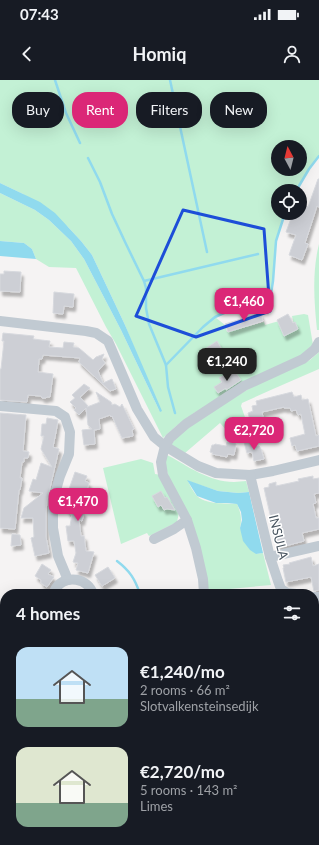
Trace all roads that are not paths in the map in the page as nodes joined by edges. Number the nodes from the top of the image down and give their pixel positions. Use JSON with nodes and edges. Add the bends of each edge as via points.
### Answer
{"nodes":[{"id":1,"x":0,"y":321,"type":"edge"},
{"id":2,"x":319,"y":342,"type":"edge"},
{"id":3,"x":0,"y":406,"type":"edge"},
{"id":4,"x":166,"y":446,"type":"junction"},
{"id":5,"x":319,"y":460,"type":"edge"},
{"id":6,"x":250,"y":475,"type":"junction"},
{"id":7,"x":187,"y":520,"type":"junction"},
{"id":8,"x":154,"y":539,"type":"dead end"},
{"id":9,"x":319,"y":546,"type":"edge"},
{"id":10,"x":270,"y":557,"type":"junction"},
{"id":11,"x":68,"y":580,"type":"junction"},
{"id":12,"x":56,"y":589,"type":"edge"},
{"id":13,"x":90,"y":589,"type":"edge"},
{"id":14,"x":204,"y":589,"type":"edge"},
{"id":15,"x":281,"y":589,"type":"edge"}],
"edges":[{"from":1,"to":4,"type":"street","via":[[86,331],[96,333],[108,342],[137,409],[154,437]]},
{"from":2,"to":4,"type":"street","via":[[303,359],[244,386],[186,424],[170,438]]},
{"from":3,"to":11,"type":"street","via":[[56,411],[65,417],[70,432],[68,454],[53,501],[53,528],[58,556]]},
{"from":4,"to":6,"type":"street","via":[[198,466],[216,473]]},
{"from":4,"to":7,"type":"street","via":[[161,462],[163,475]]},
{"from":5,"to":6,"type":"street"},
{"from":6,"to":10,"type":"street","name":"INSULA"},
{"from":7,"to":8,"type":"street"},
{"from":7,"to":14,"type":"street","via":[[196,548]]},
{"from":9,"to":10,"type":"street"},
{"from":10,"to":15,"type":"street","name":"INSULA"},
{"from":11,"to":12,"type":"street"},
{"from":11,"to":13,"type":"street","via":[[77,579]]}]}
